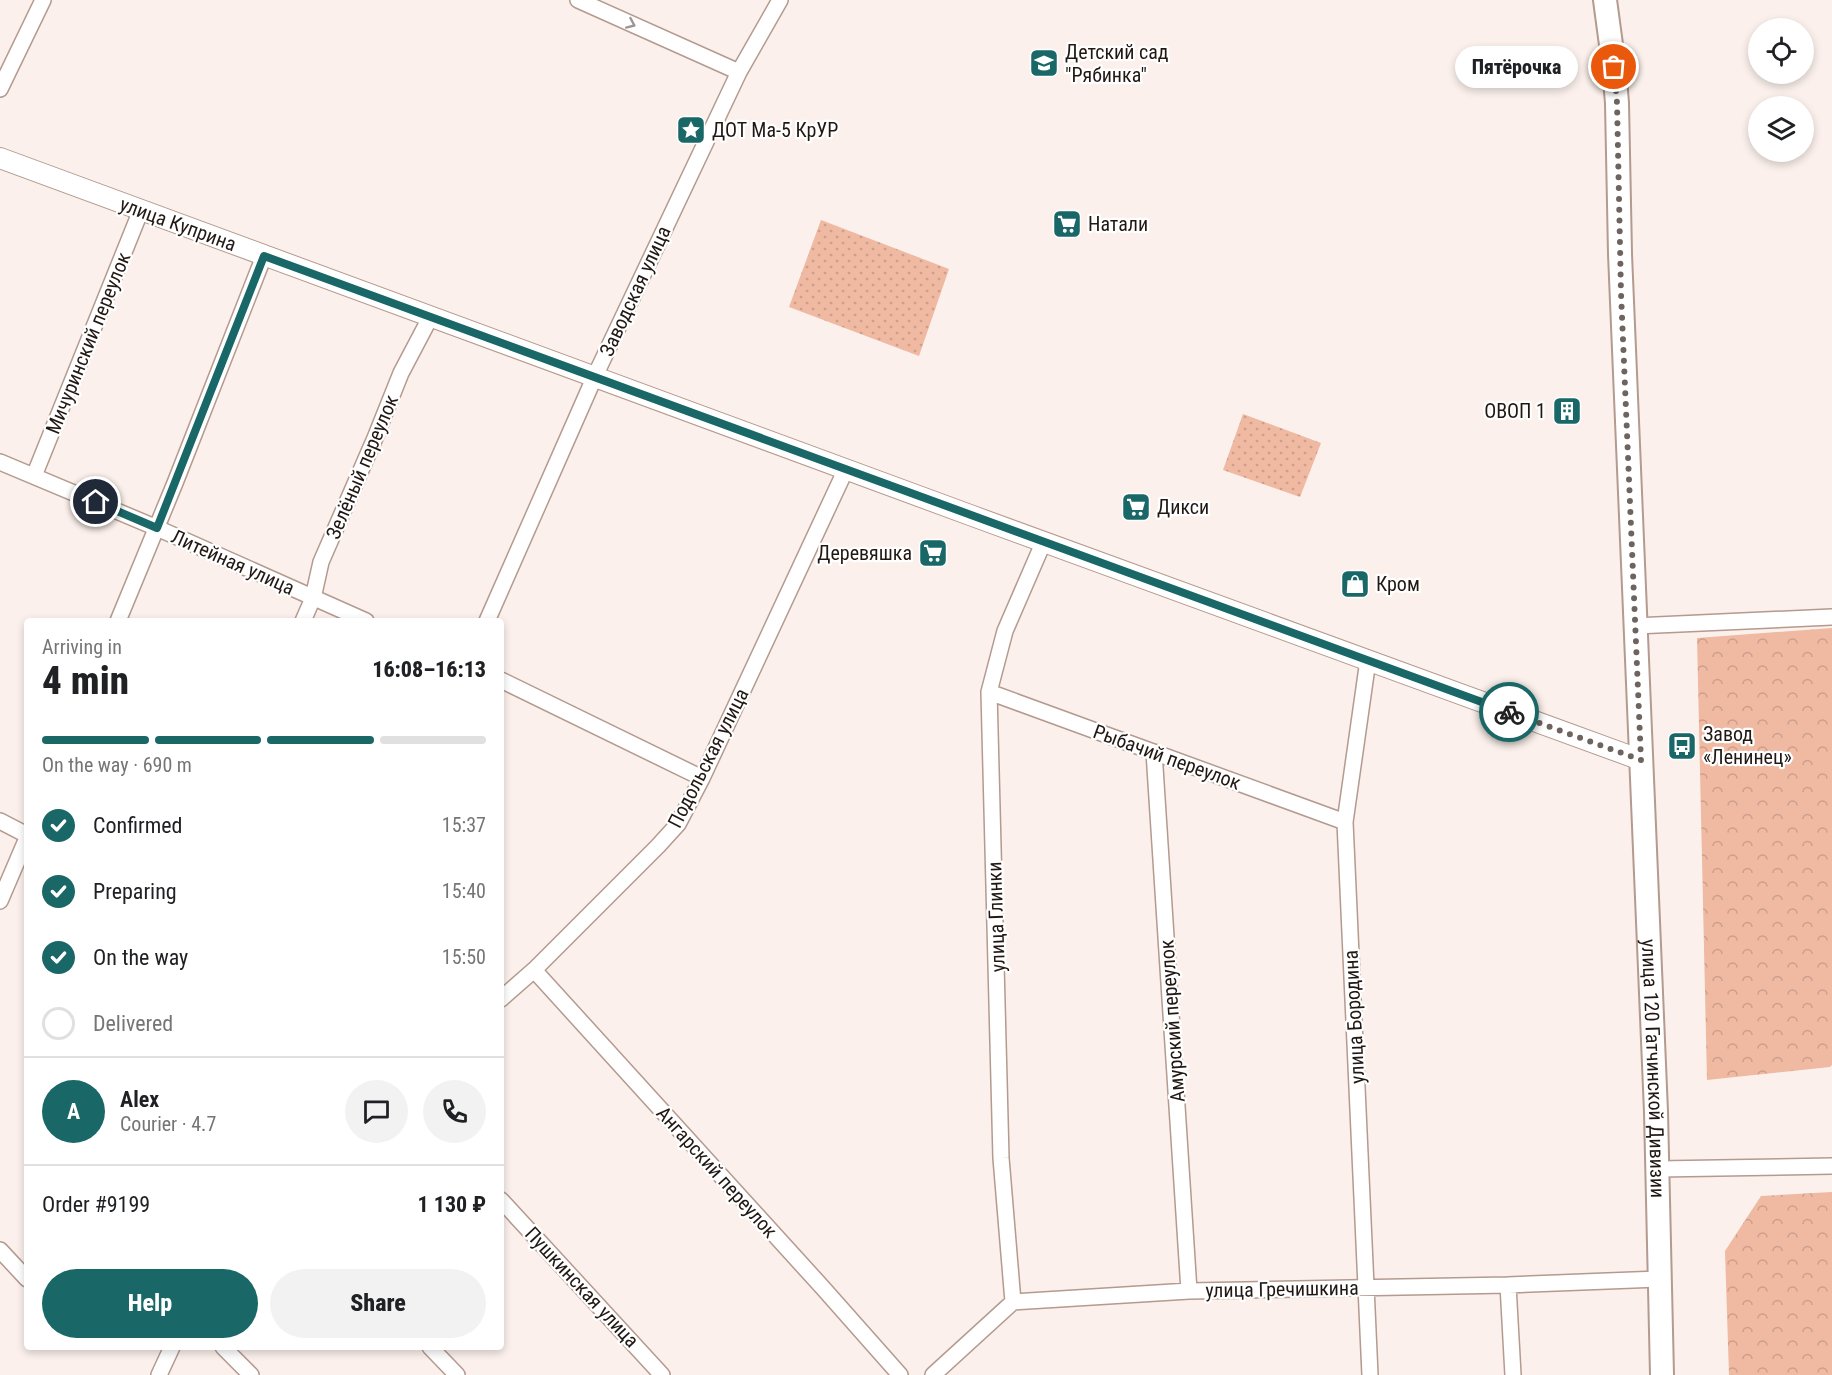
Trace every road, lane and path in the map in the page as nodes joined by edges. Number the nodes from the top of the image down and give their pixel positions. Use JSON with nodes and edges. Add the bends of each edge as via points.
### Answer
{"nodes":[{"id":1,"x":43,"y":0,"type":"edge"},
{"id":2,"x":578,"y":0,"type":"edge"},
{"id":3,"x":780,"y":0,"type":"edge"},
{"id":4,"x":1605,"y":0,"type":"edge"},
{"id":5,"x":739,"y":72,"type":"junction"},
{"id":6,"x":0,"y":89,"type":"edge"},
{"id":7,"x":0,"y":158,"type":"edge"},
{"id":8,"x":141,"y":210,"type":"junction"},
{"id":9,"x":264,"y":256,"type":"junction"},
{"id":10,"x":431,"y":316,"type":"junction"},
{"id":11,"x":595,"y":376,"type":"junction"},
{"id":12,"x":0,"y":462,"type":"edge"},
{"id":13,"x":846,"y":469,"type":"junction"},
{"id":14,"x":34,"y":476,"type":"junction"},
{"id":15,"x":157,"y":528,"type":"junction"},
{"id":16,"x":1044,"y":542,"type":"junction"},
{"id":17,"x":313,"y":598,"type":"junction"},
{"id":18,"x":1832,"y":617,"type":"edge"},
{"id":19,"x":119,"y":618,"type":"edge"},
{"id":20,"x":304,"y":618,"type":"edge"},
{"id":21,"x":359,"y":618,"type":"edge"},
{"id":22,"x":488,"y":618,"type":"edge"},
{"id":23,"x":1635,"y":626,"type":"junction"},
{"id":24,"x":1368,"y":660,"type":"junction"},
{"id":25,"x":504,"y":681,"type":"edge"},
{"id":26,"x":988,"y":692,"type":"junction"},
{"id":27,"x":1154,"y":752,"type":"junction"},
{"id":28,"x":1641,"y":760,"type":"junction"},
{"id":29,"x":702,"y":778,"type":"junction"},
{"id":30,"x":0,"y":821,"type":"edge"},
{"id":31,"x":1345,"y":822,"type":"junction"},
{"id":32,"x":24,"y":834,"type":"edge"},
{"id":33,"x":24,"y":843,"type":"edge"},
{"id":34,"x":0,"y":901,"type":"edge"},
{"id":35,"x":534,"y":970,"type":"junction"},
{"id":36,"x":504,"y":996,"type":"edge"},
{"id":37,"x":1832,"y":1166,"type":"edge"},
{"id":38,"x":1658,"y":1168,"type":"junction"},
{"id":39,"x":504,"y":1203,"type":"edge"},
{"id":40,"x":0,"y":1250,"type":"edge"},
{"id":41,"x":24,"y":1276,"type":"edge"},
{"id":42,"x":1659,"y":1279,"type":"junction"},
{"id":43,"x":1508,"y":1285,"type":"junction"},
{"id":44,"x":1367,"y":1288,"type":"junction"},
{"id":45,"x":1189,"y":1291,"type":"junction"},
{"id":46,"x":1013,"y":1302,"type":"junction"},
{"id":47,"x":171,"y":1350,"type":"edge"},
{"id":48,"x":226,"y":1350,"type":"edge"},
{"id":49,"x":433,"y":1350,"type":"edge"},
{"id":50,"x":159,"y":1375,"type":"edge"},
{"id":51,"x":251,"y":1375,"type":"edge"},
{"id":52,"x":457,"y":1375,"type":"edge"},
{"id":53,"x":662,"y":1375,"type":"edge"},
{"id":54,"x":900,"y":1375,"type":"edge"},
{"id":55,"x":933,"y":1375,"type":"edge"},
{"id":56,"x":1370,"y":1375,"type":"edge"},
{"id":57,"x":1513,"y":1375,"type":"edge"},
{"id":58,"x":1662,"y":1375,"type":"edge"}],
"edges":[{"from":1,"to":6,"type":"street"},
{"from":2,"to":5,"type":"street","one_way":true},
{"from":3,"to":5,"type":"street","name":"Заводская улица"},
{"from":4,"to":23,"type":"main road","name":"улица 120 Гатчинской Дивизии","via":[[1617,103]]},
{"from":5,"to":11,"type":"street","name":"Заводская улица"},
{"from":7,"to":8,"type":"street","name":"улица Куприна"},
{"from":8,"to":9,"type":"street","name":"улица Куприна"},
{"from":8,"to":14,"type":"street","name":"Мичуринский переулок"},
{"from":9,"to":10,"type":"street","name":"улица Куприна"},
{"from":9,"to":15,"type":"street"},
{"from":10,"to":11,"type":"street","name":"улица Куприна"},
{"from":10,"to":17,"type":"street","name":"Зелёный переулок","via":[[401,373],[321,562]]},
{"from":11,"to":13,"type":"street","name":"улица Куприна"},
{"from":11,"to":22,"type":"street","name":"Заводская улица"},
{"from":12,"to":14,"type":"street","name":"Литейная улица"},
{"from":13,"to":16,"type":"street","name":"улица Куприна"},
{"from":13,"to":29,"type":"street","name":"Подольская улица"},
{"from":14,"to":15,"type":"street","name":"Литейная улица"},
{"from":15,"to":17,"type":"street","name":"Литейная улица"},
{"from":15,"to":19,"type":"street"},
{"from":16,"to":24,"type":"street","name":"улица Куприна"},
{"from":16,"to":26,"type":"street","name":"улица Глинки","via":[[1005,631]]},
{"from":17,"to":20,"type":"street","name":"Зелёный переулок"},
{"from":17,"to":21,"type":"street","name":"Литейная улица"},
{"from":18,"to":23,"type":"street"},
{"from":23,"to":28,"type":"main road","name":"улица 120 Гатчинской Дивизии"},
{"from":24,"to":28,"type":"street","name":"улица Куприна"},
{"from":24,"to":31,"type":"street","name":"улица Бородина"},
{"from":25,"to":29,"type":"street"},
{"from":26,"to":27,"type":"street","name":"Рыбачий переулок"},
{"from":26,"to":46,"type":"street","name":"улица Глинки","via":[[1001,1158]]},
{"from":27,"to":31,"type":"street","name":"Рыбачий переулок"},
{"from":27,"to":45,"type":"street","name":"Амурский переулок"},
{"from":28,"to":38,"type":"main road","name":"улица 120 Гатчинской Дивизии"},
{"from":29,"to":35,"type":"street","name":"Подольская улица","via":[[678,824]]},
{"from":30,"to":32,"type":"street"},
{"from":31,"to":44,"type":"street","name":"улица Бородина"},
{"from":33,"to":34,"type":"street"},
{"from":35,"to":36,"type":"street","name":"Подольская улица"},
{"from":35,"to":54,"type":"street","name":"Ангарский переулок"},
{"from":37,"to":38,"type":"street"},
{"from":38,"to":42,"type":"main road","name":"улица 120 Гатчинской Дивизии"},
{"from":39,"to":53,"type":"street","name":"Пушкинская улица"},
{"from":40,"to":41,"type":"street"},
{"from":42,"to":43,"type":"street","name":"улица Гречишкина"},
{"from":42,"to":58,"type":"main road","name":"улица 120 Гатчинской Дивизии"},
{"from":43,"to":44,"type":"street","name":"улица Гречишкина"},
{"from":43,"to":57,"type":"street"},
{"from":44,"to":45,"type":"street","name":"улица Гречишкина"},
{"from":44,"to":56,"type":"street","name":"улица Бородина"},
{"from":45,"to":46,"type":"street","name":"улица Гречишкина"},
{"from":46,"to":55,"type":"street"},
{"from":47,"to":50,"type":"street"},
{"from":48,"to":51,"type":"street"},
{"from":49,"to":52,"type":"street"}]}
